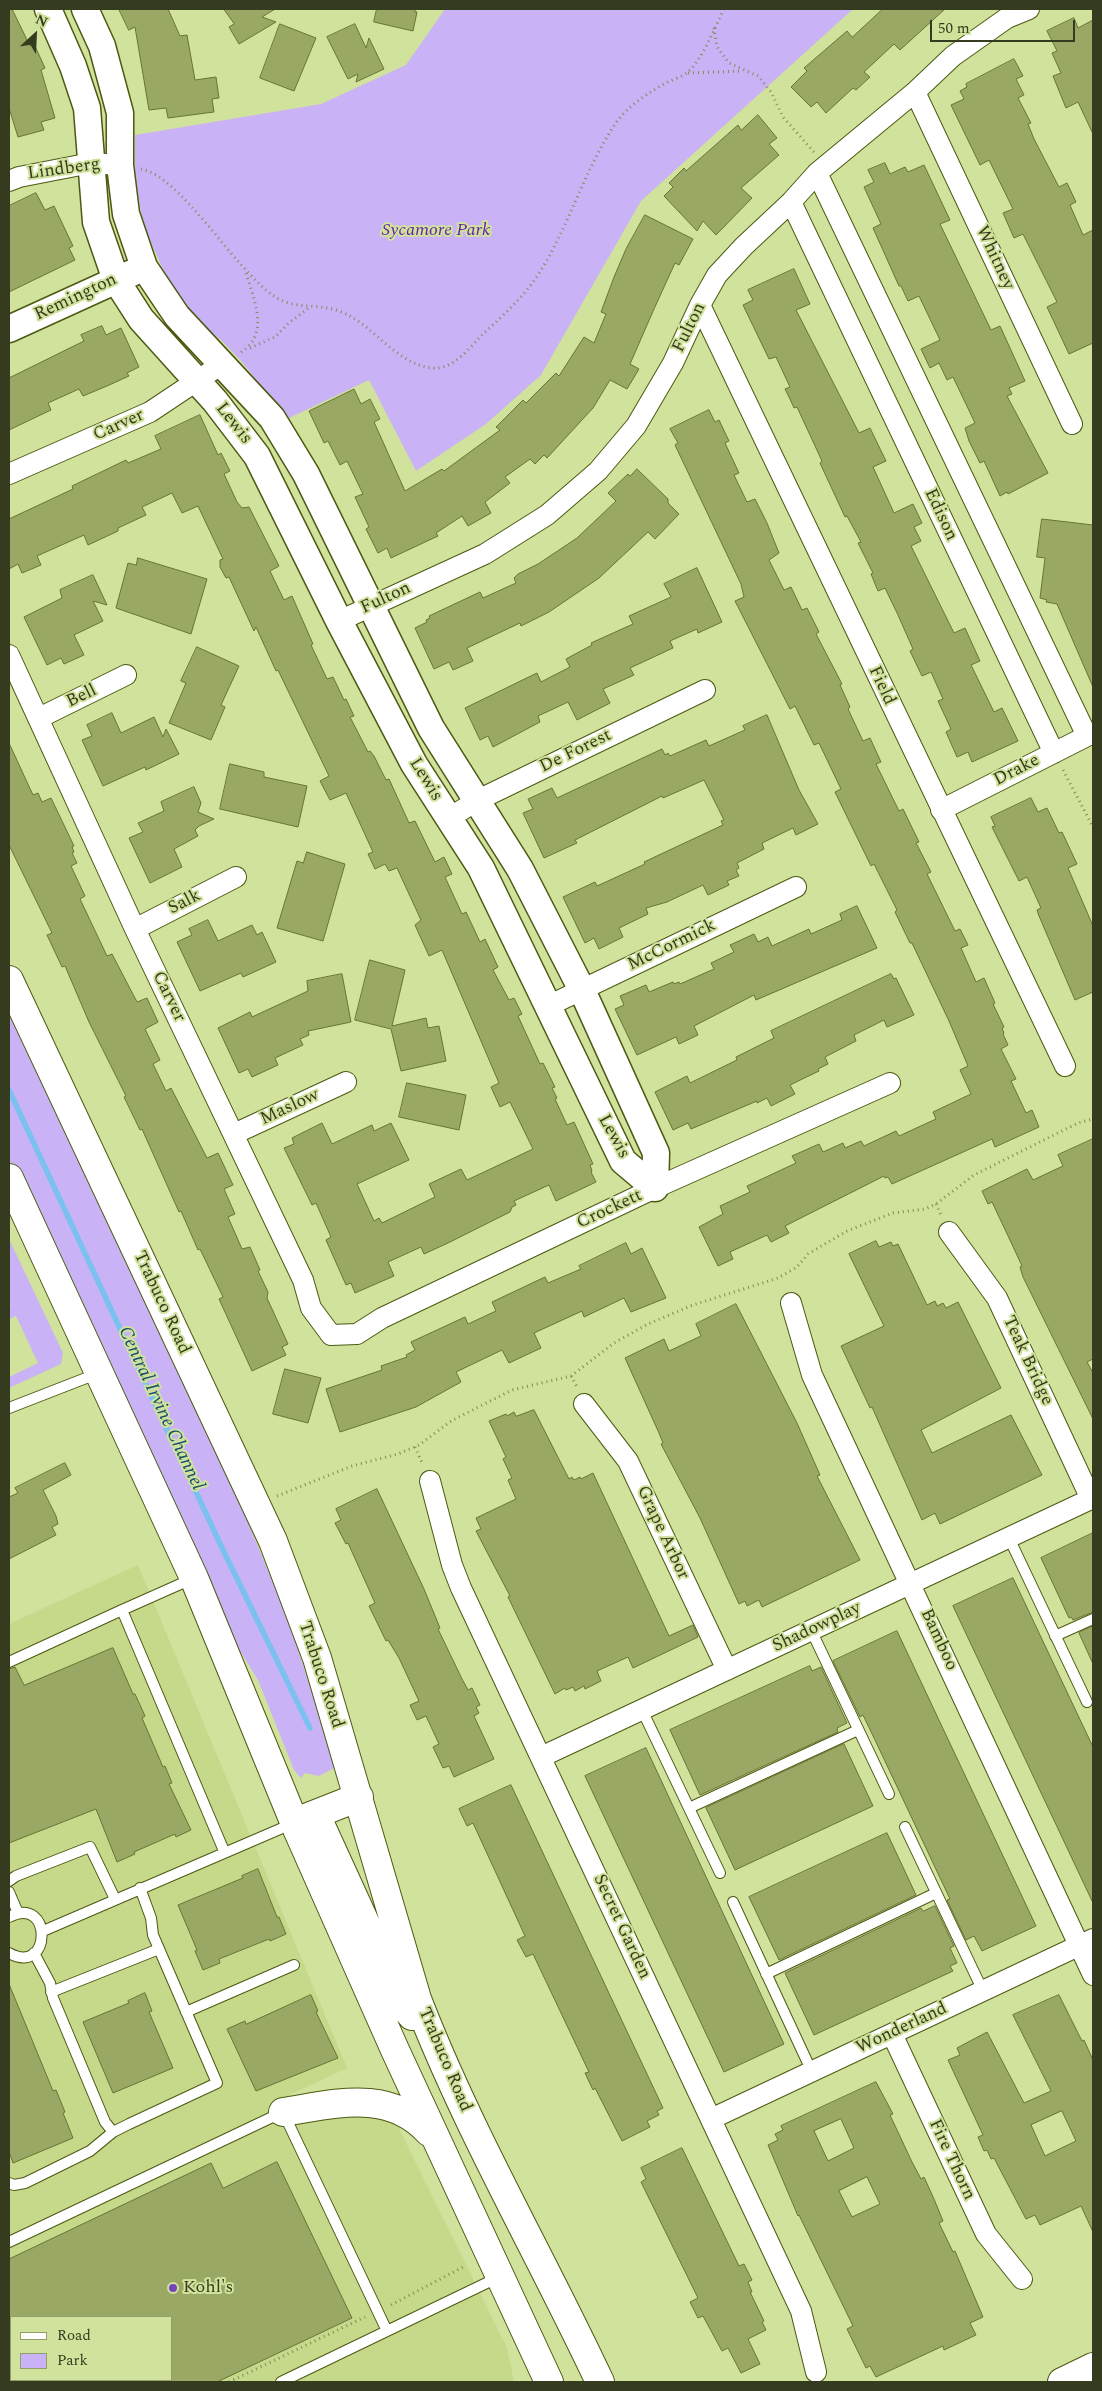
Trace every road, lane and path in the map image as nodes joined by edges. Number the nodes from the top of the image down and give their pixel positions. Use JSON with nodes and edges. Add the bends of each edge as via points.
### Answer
{"nodes":[{"id":1,"x":48,"y":9,"type":"edge"},
{"id":2,"x":85,"y":9,"type":"edge"},
{"id":3,"x":724,"y":9,"type":"edge"},
{"id":4,"x":1029,"y":9,"type":"edge"},
{"id":5,"x":714,"y":28,"type":"junction"},
{"id":6,"x":745,"y":71,"type":"junction"},
{"id":7,"x":688,"y":72,"type":"junction"},
{"id":8,"x":915,"y":92,"type":"junction"},
{"id":9,"x":91,"y":163,"type":"junction"},
{"id":10,"x":120,"y":165,"type":"junction"},
{"id":11,"x":817,"y":173,"type":"junction"},
{"id":12,"x":9,"y":181,"type":"edge"},
{"id":13,"x":791,"y":202,"type":"junction"},
{"id":14,"x":144,"y":267,"type":"junction"},
{"id":15,"x":245,"y":270,"type":"junction"},
{"id":16,"x":116,"y":280,"type":"junction"},
{"id":17,"x":700,"y":305,"type":"junction"},
{"id":18,"x":310,"y":306,"type":"junction"},
{"id":19,"x":9,"y":330,"type":"edge"},
{"id":20,"x":249,"y":348,"type":"junction"},
{"id":21,"x":222,"y":364,"type":"junction"},
{"id":22,"x":196,"y":382,"type":"junction"},
{"id":23,"x":1072,"y":424,"type":"dead end"},
{"id":24,"x":9,"y":474,"type":"edge"},
{"id":25,"x":371,"y":605,"type":"junction"},
{"id":26,"x":339,"y":621,"type":"junction"},
{"id":27,"x":9,"y":655,"type":"edge"},
{"id":28,"x":126,"y":675,"type":"dead end"},
{"id":29,"x":705,"y":690,"type":"dead end"},
{"id":30,"x":39,"y":718,"type":"junction"},
{"id":31,"x":1090,"y":735,"type":"edge"},
{"id":32,"x":1054,"y":753,"type":"junction"},
{"id":33,"x":478,"y":800,"type":"junction"},
{"id":34,"x":941,"y":810,"type":"junction"},
{"id":35,"x":449,"y":818,"type":"junction"},
{"id":36,"x":1093,"y":827,"type":"edge"},
{"id":37,"x":236,"y":877,"type":"dead end"},
{"id":38,"x":796,"y":887,"type":"dead end"},
{"id":39,"x":135,"y":929,"type":"junction"},
{"id":40,"x":9,"y":980,"type":"edge"},
{"id":41,"x":582,"y":990,"type":"junction"},
{"id":42,"x":548,"y":1006,"type":"junction"},
{"id":43,"x":1064,"y":1066,"type":"dead end"},
{"id":44,"x":346,"y":1082,"type":"dead end"},
{"id":45,"x":890,"y":1083,"type":"dead end"},
{"id":46,"x":1093,"y":1119,"type":"edge"},
{"id":47,"x":234,"y":1134,"type":"junction"},
{"id":48,"x":9,"y":1178,"type":"edge"},
{"id":49,"x":655,"y":1188,"type":"junction"},
{"id":50,"x":949,"y":1232,"type":"dead end"},
{"id":51,"x":778,"y":1278,"type":"junction"},
{"id":52,"x":780,"y":1283,"type":"dead end"},
{"id":53,"x":790,"y":1303,"type":"dead end"},
{"id":54,"x":331,"y":1335,"type":"joint"},
{"id":55,"x":100,"y":1372,"type":"junction"},
{"id":56,"x":571,"y":1376,"type":"junction"},
{"id":57,"x":574,"y":1380,"type":"dead end"},
{"id":58,"x":584,"y":1404,"type":"dead end"},
{"id":59,"x":9,"y":1408,"type":"edge"},
{"id":60,"x":415,"y":1447,"type":"junction"},
{"id":61,"x":418,"y":1453,"type":"dead end"},
{"id":62,"x":430,"y":1481,"type":"dead end"},
{"id":63,"x":1092,"y":1498,"type":"edge"},
{"id":64,"x":256,"y":1504,"type":"junction"},
{"id":65,"x":1009,"y":1538,"type":"junction"},
{"id":66,"x":194,"y":1578,"type":"junction"},
{"id":67,"x":911,"y":1583,"type":"junction"},
{"id":68,"x":122,"y":1610,"type":"junction"},
{"id":69,"x":1093,"y":1619,"type":"edge"},
{"id":70,"x":811,"y":1630,"type":"junction"},
{"id":71,"x":1055,"y":1636,"type":"junction"},
{"id":72,"x":9,"y":1662,"type":"edge"},
{"id":73,"x":726,"y":1670,"type":"junction"},
{"id":74,"x":1086,"y":1702,"type":"dead end"},
{"id":75,"x":642,"y":1710,"type":"junction"},
{"id":76,"x":858,"y":1730,"type":"junction"},
{"id":77,"x":541,"y":1757,"type":"junction"},
{"id":78,"x":889,"y":1794,"type":"dead end"},
{"id":79,"x":358,"y":1797,"type":"junction"},
{"id":80,"x":689,"y":1808,"type":"junction"},
{"id":81,"x":305,"y":1819,"type":"junction"},
{"id":82,"x":905,"y":1828,"type":"dead end"},
{"id":83,"x":224,"y":1852,"type":"junction"},
{"id":84,"x":720,"y":1873,"type":"dead end"},
{"id":85,"x":9,"y":1881,"type":"edge"},
{"id":86,"x":140,"y":1888,"type":"junction"},
{"id":87,"x":9,"y":1892,"type":"edge"},
{"id":88,"x":936,"y":1893,"type":"junction"},
{"id":89,"x":115,"y":1899,"type":"junction"},
{"id":90,"x":733,"y":1902,"type":"dead end"},
{"id":91,"x":13,"y":1915,"type":"edge"},
{"id":92,"x":42,"y":1931,"type":"junction"},
{"id":93,"x":1086,"y":1942,"type":"edge"},
{"id":94,"x":159,"y":1950,"type":"junction"},
{"id":95,"x":9,"y":1953,"type":"edge"},
{"id":96,"x":34,"y":1953,"type":"junction"},
{"id":97,"x":294,"y":1965,"type":"dead end"},
{"id":98,"x":766,"y":1974,"type":"junction"},
{"id":99,"x":1093,"y":1975,"type":"edge"},
{"id":100,"x":52,"y":1992,"type":"junction"},
{"id":101,"x":982,"y":1992,"type":"junction"},
{"id":102,"x":186,"y":2012,"type":"junction"},
{"id":103,"x":892,"y":2034,"type":"junction"},
{"id":104,"x":431,"y":2036,"type":"junction"},
{"id":105,"x":812,"y":2072,"type":"junction"},
{"id":106,"x":283,"y":2112,"type":"junction"},
{"id":107,"x":711,"y":2120,"type":"junction"},
{"id":108,"x":113,"y":2132,"type":"junction"},
{"id":109,"x":436,"y":2139,"type":"junction"},
{"id":110,"x":9,"y":2183,"type":"edge"},
{"id":111,"x":9,"y":2242,"type":"edge"},
{"id":112,"x":463,"y":2267,"type":"dead end"},
{"id":113,"x":500,"y":2276,"type":"junction"},
{"id":114,"x":1022,"y":2279,"type":"dead end"},
{"id":115,"x":377,"y":2311,"type":"junction"},
{"id":116,"x":387,"y":2331,"type":"junction"},
{"id":117,"x":1093,"y":2367,"type":"edge"},
{"id":118,"x":816,"y":2372,"type":"dead end"},
{"id":119,"x":229,"y":2382,"type":"edge"},
{"id":120,"x":282,"y":2382,"type":"edge"},
{"id":121,"x":549,"y":2382,"type":"edge"},
{"id":122,"x":600,"y":2382,"type":"edge"},
{"id":123,"x":1062,"y":2382,"type":"edge"}],
"edges":[{"from":1,"to":9,"type":"street","name":"Lewis","via":[[88,108]]},
{"from":2,"to":10,"type":"street","name":"Lewis","via":[[102,46],[120,114]]},
{"from":3,"to":5,"type":"path"},
{"from":4,"to":8,"type":"street","name":"Fulton","via":[[1007,18],[952,56]]},
{"from":5,"to":6,"type":"path","via":[[717,47],[729,63]]},
{"from":5,"to":7,"type":"path"},
{"from":6,"to":7,"type":"path"},
{"from":6,"to":11,"type":"path","via":[[758,76],[771,92],[783,117],[813,150]]},
{"from":7,"to":18,"type":"path","via":[[637,100],[623,113],[594,160],[554,248],[537,277],[461,357],[445,366],[432,368],[418,364],[344,313]]},
{"from":8,"to":11,"type":"street","name":"Fulton"},
{"from":8,"to":23,"type":"street","name":"Whitney"},
{"from":9,"to":10,"type":"street","name":"Lindberg"},
{"from":9,"to":12,"type":"street","name":"Lindberg"},
{"from":9,"to":16,"type":"street","name":"Lewis","via":[[96,222]]},
{"from":10,"to":14,"type":"street","name":"Lewis","via":[[126,214]]},
{"from":10,"to":15,"type":"path","via":[[152,171],[175,189]]},
{"from":11,"to":13,"type":"street","name":"Fulton"},
{"from":11,"to":31,"type":"street","name":"Edison"},
{"from":13,"to":17,"type":"street","name":"Fulton","via":[[717,275]]},
{"from":13,"to":32,"type":"street","name":"Edison"},
{"from":14,"to":16,"type":"street","name":"Remington"},
{"from":14,"to":21,"type":"street","name":"Lewis","via":[[177,316]]},
{"from":15,"to":18,"type":"path","via":[[274,296],[290,305]]},
{"from":15,"to":20,"type":"path","via":[[258,317],[258,335]]},
{"from":16,"to":19,"type":"street","name":"Remington"},
{"from":16,"to":22,"type":"street","name":"Lewis","via":[[141,319]]},
{"from":17,"to":25,"type":"street","name":"Fulton","via":[[673,363],[636,426],[598,471],[547,515],[485,554]]},
{"from":17,"to":34,"type":"street","name":"Field"},
{"from":18,"to":20,"type":"path","via":[[275,337]]},
{"from":20,"to":21,"type":"path"},
{"from":21,"to":22,"type":"street","name":"Carver"},
{"from":21,"to":25,"type":"street","name":"Lewis","via":[[272,418],[282,434],[306,474]]},
{"from":22,"to":24,"type":"street","name":"Carver","via":[[150,412]]},
{"from":22,"to":26,"type":"street","name":"Lewis","via":[[258,456]]},
{"from":25,"to":26,"type":"street","name":"Fulton"},
{"from":25,"to":33,"type":"street","name":"Lewis","via":[[431,728]]},
{"from":26,"to":35,"type":"street","name":"Lewis","via":[[414,764]]},
{"from":27,"to":30,"type":"street","name":"Carver"},
{"from":28,"to":30,"type":"street","name":"Bell"},
{"from":29,"to":33,"type":"street","name":"De Forest"},
{"from":30,"to":39,"type":"street","name":"Carver"},
{"from":31,"to":32,"type":"street","name":"Drake"},
{"from":32,"to":34,"type":"street","name":"Drake"},
{"from":32,"to":36,"type":"path"},
{"from":33,"to":35,"type":"street","name":"De Forest"},
{"from":33,"to":41,"type":"street","name":"Lewis","via":[[520,869]]},
{"from":34,"to":43,"type":"street","name":"Field"},
{"from":35,"to":42,"type":"street","name":"Lewis","via":[[481,868]]},
{"from":37,"to":39,"type":"street","name":"Salk"},
{"from":38,"to":41,"type":"street","name":"McCormick"},
{"from":39,"to":47,"type":"street","name":"Carver"},
{"from":40,"to":64,"type":"main road","name":"Trabuco Road"},
{"from":41,"to":42,"type":"street","name":"McCormick"},
{"from":41,"to":49,"type":"street","name":"Lewis","via":[[656,1153]]},
{"from":42,"to":49,"type":"street","name":"Lewis","via":[[623,1161]]},
{"from":44,"to":47,"type":"street","name":"Maslow"},
{"from":45,"to":49,"type":"street","name":"Crockett"},
{"from":46,"to":51,"type":"path","via":[[1078,1123],[974,1175],[937,1206],[893,1213],[847,1231],[808,1254]]},
{"from":47,"to":54,"type":"street","name":"Carver","via":[[302,1280],[311,1308]]},
{"from":48,"to":55,"type":"main road"},
{"from":49,"to":54,"type":"street","name":"Crockett","via":[[382,1318],[357,1334]]},
{"from":50,"to":63,"type":"street","name":"Teak Bridge","via":[[997,1298]]},
{"from":51,"to":52,"type":"path"},
{"from":51,"to":56,"type":"path","via":[[693,1304],[648,1324],[614,1343]]},
{"from":53,"to":67,"type":"street","name":"Bamboo","via":[[812,1375]]},
{"from":55,"to":59,"type":"lane"},
{"from":55,"to":66,"type":"main road"},
{"from":56,"to":57,"type":"path"},
{"from":56,"to":60,"type":"path","via":[[512,1390],[451,1420]]},
{"from":58,"to":73,"type":"street","name":"Grape Arbor","via":[[628,1461]]},
{"from":60,"to":61,"type":"path"},
{"from":60,"to":64,"type":"path","via":[[352,1466]]},
{"from":62,"to":77,"type":"street","name":"Secret Garden","via":[[452,1565]]},
{"from":63,"to":65,"type":"street","name":"Shadowplay"},
{"from":64,"to":79,"type":"main road","name":"Trabuco Road","via":[[316,1658]]},
{"from":65,"to":67,"type":"street","name":"Shadowplay"},
{"from":65,"to":71,"type":"lane"},
{"from":66,"to":68,"type":"lane"},
{"from":66,"to":81,"type":"main road"},
{"from":67,"to":70,"type":"street","name":"Shadowplay"},
{"from":67,"to":93,"type":"street","name":"Bamboo"},
{"from":68,"to":72,"type":"lane"},
{"from":68,"to":83,"type":"lane"},
{"from":69,"to":71,"type":"lane"},
{"from":70,"to":73,"type":"street","name":"Shadowplay"},
{"from":70,"to":76,"type":"lane"},
{"from":71,"to":74,"type":"lane"},
{"from":73,"to":75,"type":"street","name":"Shadowplay"},
{"from":75,"to":77,"type":"street","name":"Shadowplay"},
{"from":75,"to":80,"type":"lane"},
{"from":76,"to":78,"type":"lane"},
{"from":76,"to":80,"type":"lane"},
{"from":77,"to":107,"type":"street","name":"Secret Garden"},
{"from":79,"to":81,"type":"main road"},
{"from":79,"to":104,"type":"main road","name":"Trabuco Road","via":[[417,1999]]},
{"from":80,"to":84,"type":"lane"},
{"from":81,"to":83,"type":"lane"},
{"from":81,"to":104,"type":"main road","via":[[404,2007]]},
{"from":81,"to":109,"type":"main road"},
{"from":82,"to":88,"type":"lane"},
{"from":83,"to":86,"type":"lane"},
{"from":85,"to":89,"type":"lane","via":[[90,1847]]},
{"from":86,"to":89,"type":"lane"},
{"from":86,"to":94,"type":"lane"},
{"from":87,"to":91,"type":"lane"},
{"from":88,"to":98,"type":"lane"},
{"from":88,"to":101,"type":"lane"},
{"from":89,"to":92,"type":"lane"},
{"from":90,"to":98,"type":"lane"},
{"from":91,"to":92,"type":"lane","via":[[34,1918]]},
{"from":92,"to":96,"type":"lane","via":[[42,1942]]},
{"from":93,"to":99,"type":"street","name":"Bamboo"},
{"from":93,"to":101,"type":"street","name":"Wonderland"},
{"from":94,"to":100,"type":"lane"},
{"from":94,"to":102,"type":"lane"},
{"from":95,"to":96,"type":"lane","via":[[21,1957]]},
{"from":96,"to":100,"type":"lane"},
{"from":97,"to":102,"type":"lane"},
{"from":98,"to":105,"type":"lane"},
{"from":100,"to":108,"type":"lane","via":[[105,2122]]},
{"from":101,"to":103,"type":"street","name":"Wonderland"},
{"from":102,"to":108,"type":"lane","via":[[217,2083]]},
{"from":103,"to":105,"type":"street","name":"Wonderland"},
{"from":103,"to":114,"type":"street","name":"Fire Thorn","via":[[986,2234]]},
{"from":104,"to":122,"type":"main road","name":"Trabuco Road"},
{"from":105,"to":107,"type":"street","name":"Wonderland"},
{"from":106,"to":109,"type":"main road","via":[[350,2102],[378,2104],[394,2107],[418,2119]]},
{"from":106,"to":111,"type":"lane"},
{"from":106,"to":115,"type":"lane"},
{"from":107,"to":118,"type":"street","name":"Secret Garden","via":[[801,2311]]},
{"from":108,"to":110,"type":"lane","via":[[90,2151],[33,2179],[14,2185]]},
{"from":109,"to":113,"type":"main road"},
{"from":112,"to":115,"type":"path"},
{"from":113,"to":116,"type":"lane"},
{"from":113,"to":121,"type":"main road"},
{"from":115,"to":116,"type":"lane"},
{"from":115,"to":119,"type":"path"},
{"from":116,"to":120,"type":"lane"},
{"from":117,"to":123,"type":"main road"}]}
